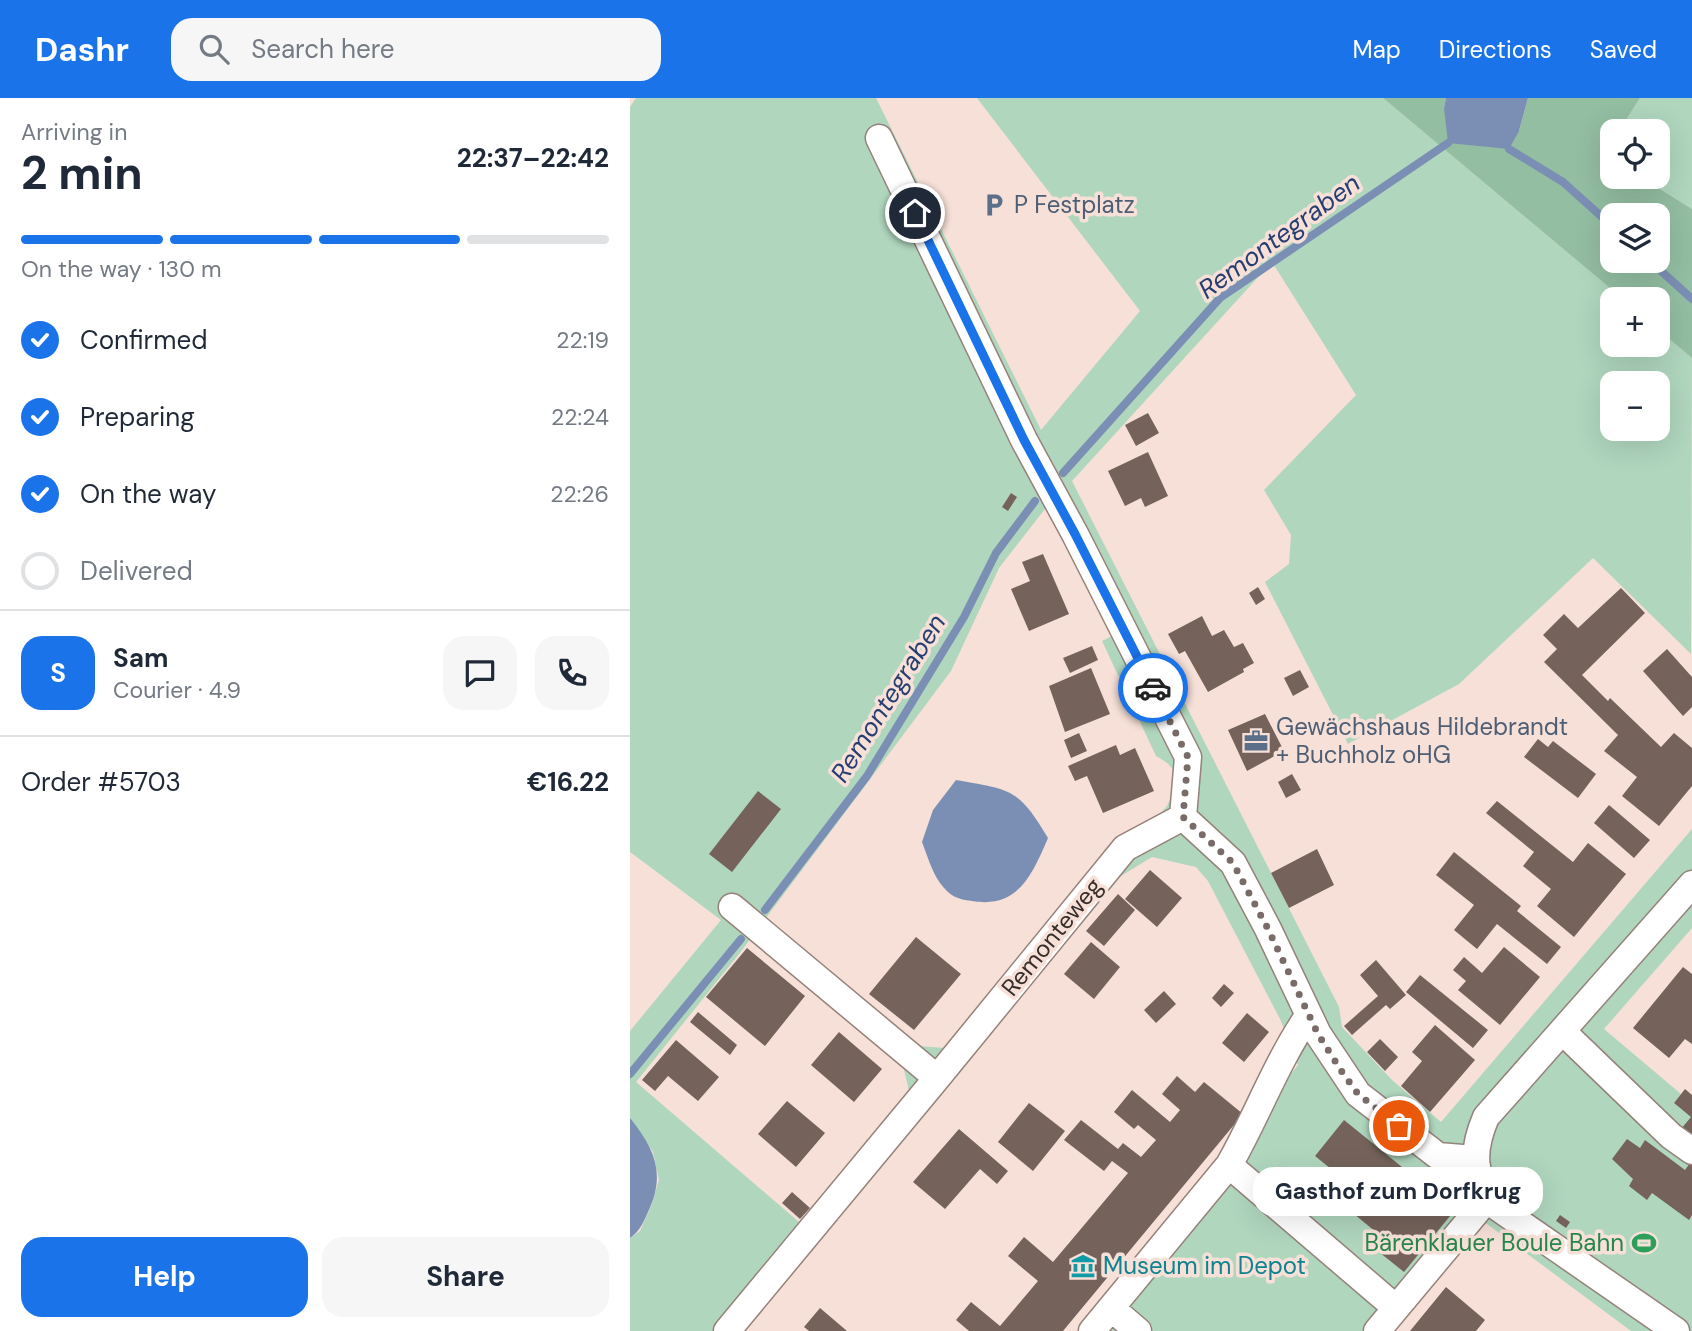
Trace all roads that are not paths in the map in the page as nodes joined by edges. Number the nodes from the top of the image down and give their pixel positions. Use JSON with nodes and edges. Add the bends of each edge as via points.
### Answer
{"nodes":[{"id":1,"x":879,"y":138,"type":"dead end"},
{"id":2,"x":1183,"y":817,"type":"junction"},
{"id":3,"x":1692,"y":884,"type":"edge"},
{"id":4,"x":732,"y":907,"type":"dead end"},
{"id":5,"x":1308,"y":1016,"type":"junction"},
{"id":6,"x":1562,"y":1031,"type":"junction"},
{"id":7,"x":937,"y":1078,"type":"junction"},
{"id":8,"x":1692,"y":1151,"type":"edge"},
{"id":9,"x":1475,"y":1159,"type":"junction"},
{"id":10,"x":1229,"y":1165,"type":"junction"},
{"id":11,"x":1489,"y":1197,"type":"junction"},
{"id":12,"x":1111,"y":1308,"type":"junction"},
{"id":13,"x":1396,"y":1308,"type":"junction"},
{"id":14,"x":727,"y":1331,"type":"edge"},
{"id":15,"x":1092,"y":1331,"type":"edge"},
{"id":16,"x":1138,"y":1331,"type":"edge"},
{"id":17,"x":1377,"y":1331,"type":"edge"},
{"id":18,"x":1676,"y":1331,"type":"edge"}],
"edges":[{"from":1,"to":2,"type":"street","via":[[1024,440],[1188,757]]},
{"from":2,"to":5,"type":"street","via":[[1233,863]]},
{"from":2,"to":7,"type":"street","name":"Remonteweg","via":[[1125,848]]},
{"from":3,"to":6,"type":"street"},
{"from":4,"to":7,"type":"street"},
{"from":5,"to":9,"type":"street","via":[[1358,1094],[1438,1156]]},
{"from":5,"to":10,"type":"street"},
{"from":6,"to":8,"type":"street"},
{"from":6,"to":9,"type":"street","via":[[1486,1117]]},
{"from":7,"to":14,"type":"street","name":"Remonteweg"},
{"from":9,"to":11,"type":"street"},
{"from":10,"to":12,"type":"street"},
{"from":10,"to":13,"type":"street"},
{"from":11,"to":13,"type":"street"},
{"from":11,"to":18,"type":"street","via":[[1552,1247]]},
{"from":12,"to":15,"type":"street"},
{"from":12,"to":16,"type":"street"},
{"from":13,"to":17,"type":"street"}]}
